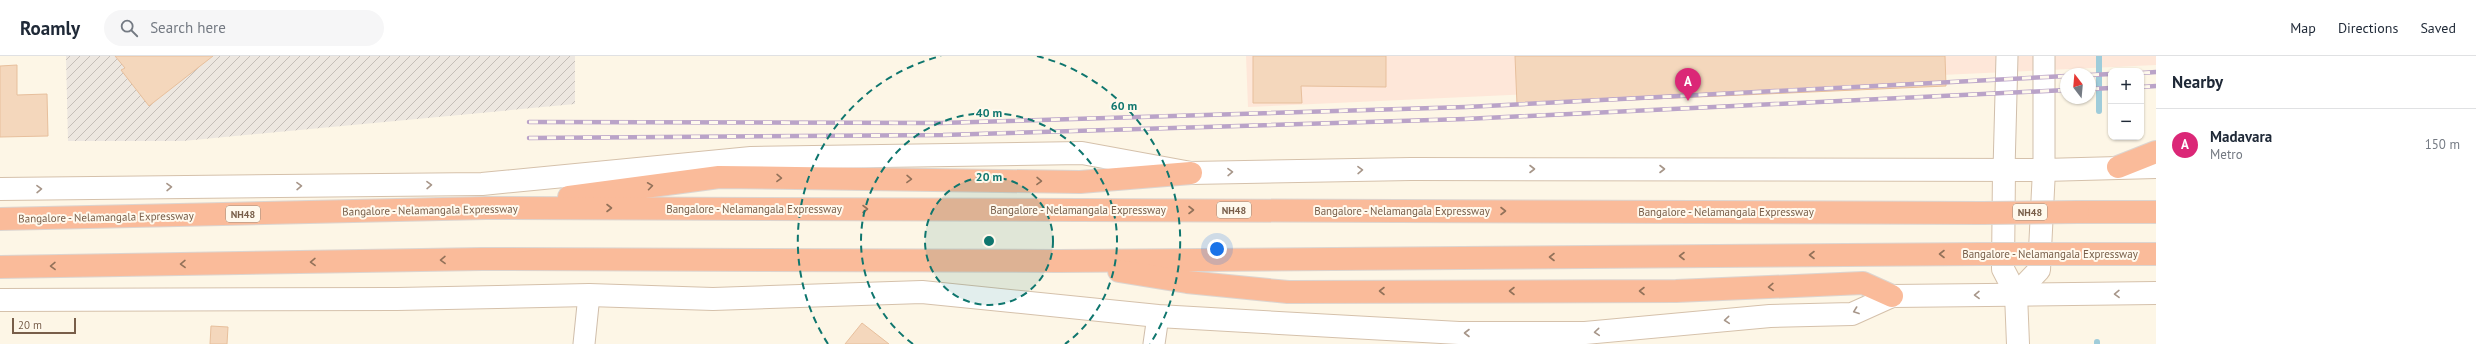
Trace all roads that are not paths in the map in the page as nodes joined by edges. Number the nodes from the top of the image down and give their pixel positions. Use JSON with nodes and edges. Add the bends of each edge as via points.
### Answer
{"nodes":[{"id":1,"x":2007,"y":56,"type":"edge"},
{"id":2,"x":2044,"y":56,"type":"edge"},
{"id":3,"x":2156,"y":152,"type":"edge"},
{"id":4,"x":2118,"y":167,"type":"junction"},
{"id":5,"x":2156,"y":167,"type":"edge"},
{"id":6,"x":2004,"y":170,"type":"junction"},
{"id":7,"x":2044,"y":170,"type":"junction"},
{"id":8,"x":1191,"y":173,"type":"junction"},
{"id":9,"x":0,"y":189,"type":"edge"},
{"id":10,"x":486,"y":208,"type":"junction"},
{"id":11,"x":2156,"y":212,"type":"edge"},
{"id":12,"x":0,"y":218,"type":"edge"},
{"id":13,"x":2156,"y":254,"type":"edge"},
{"id":14,"x":1058,"y":261,"type":"junction"},
{"id":15,"x":0,"y":267,"type":"edge"},
{"id":16,"x":2156,"y":293,"type":"edge"},
{"id":17,"x":2016,"y":294,"type":"junction"},
{"id":18,"x":589,"y":295,"type":"junction"},
{"id":19,"x":1892,"y":296,"type":"junction"},
{"id":20,"x":0,"y":300,"type":"edge"},
{"id":21,"x":1158,"y":316,"type":"junction"},
{"id":22,"x":584,"y":344,"type":"edge"},
{"id":23,"x":1154,"y":344,"type":"edge"},
{"id":24,"x":2018,"y":344,"type":"edge"}],
"edges":[{"from":1,"to":6,"type":"street"},
{"from":2,"to":7,"type":"street"},
{"from":3,"to":4,"type":"highway"},
{"from":4,"to":5,"type":"street"},
{"from":4,"to":7,"type":"street"},
{"from":6,"to":7,"type":"street"},
{"from":8,"to":6,"type":"street","one_way":true,"via":[[1411,169]]},
{"from":6,"to":17,"type":"street","via":[[2003,269]]},
{"from":7,"to":17,"type":"street","via":[[2039,270]]},
{"from":9,"to":8,"type":"street","one_way":true,"via":[[482,184],[751,158],[1082,153]]},
{"from":10,"to":8,"type":"highway","one_way":true,"via":[[719,177],[1080,182]]},
{"from":10,"to":11,"type":"highway","name":"Bangalore - Nelamangala Expressway","number":"NH48","one_way":true,"bridge":true},
{"from":10,"to":12,"type":"highway","name":"Bangalore - Nelamangala Expressway","number":"NH48"},
{"from":13,"to":14,"type":"highway","name":"Bangalore - Nelamangala Expressway","one_way":true,"bridge":true},
{"from":14,"to":15,"type":"highway","name":"Bangalore - Nelamangala Expressway","one_way":true,"via":[[482,259]]},
{"from":19,"to":14,"type":"highway","one_way":true,"via":[[1863,284],[1676,291],[1288,292],[1187,282]]},
{"from":16,"to":17,"type":"street","one_way":true},
{"from":17,"to":19,"type":"street","one_way":true},
{"from":17,"to":24,"type":"street"},
{"from":18,"to":20,"type":"street","via":[[397,299]]},
{"from":18,"to":21,"type":"street","via":[[713,298],[922,292]]},
{"from":18,"to":22,"type":"street"},
{"from":19,"to":21,"type":"street","one_way":true,"via":[[1852,314],[1770,316],[1585,333],[1459,333]]},
{"from":21,"to":23,"type":"street"}]}
